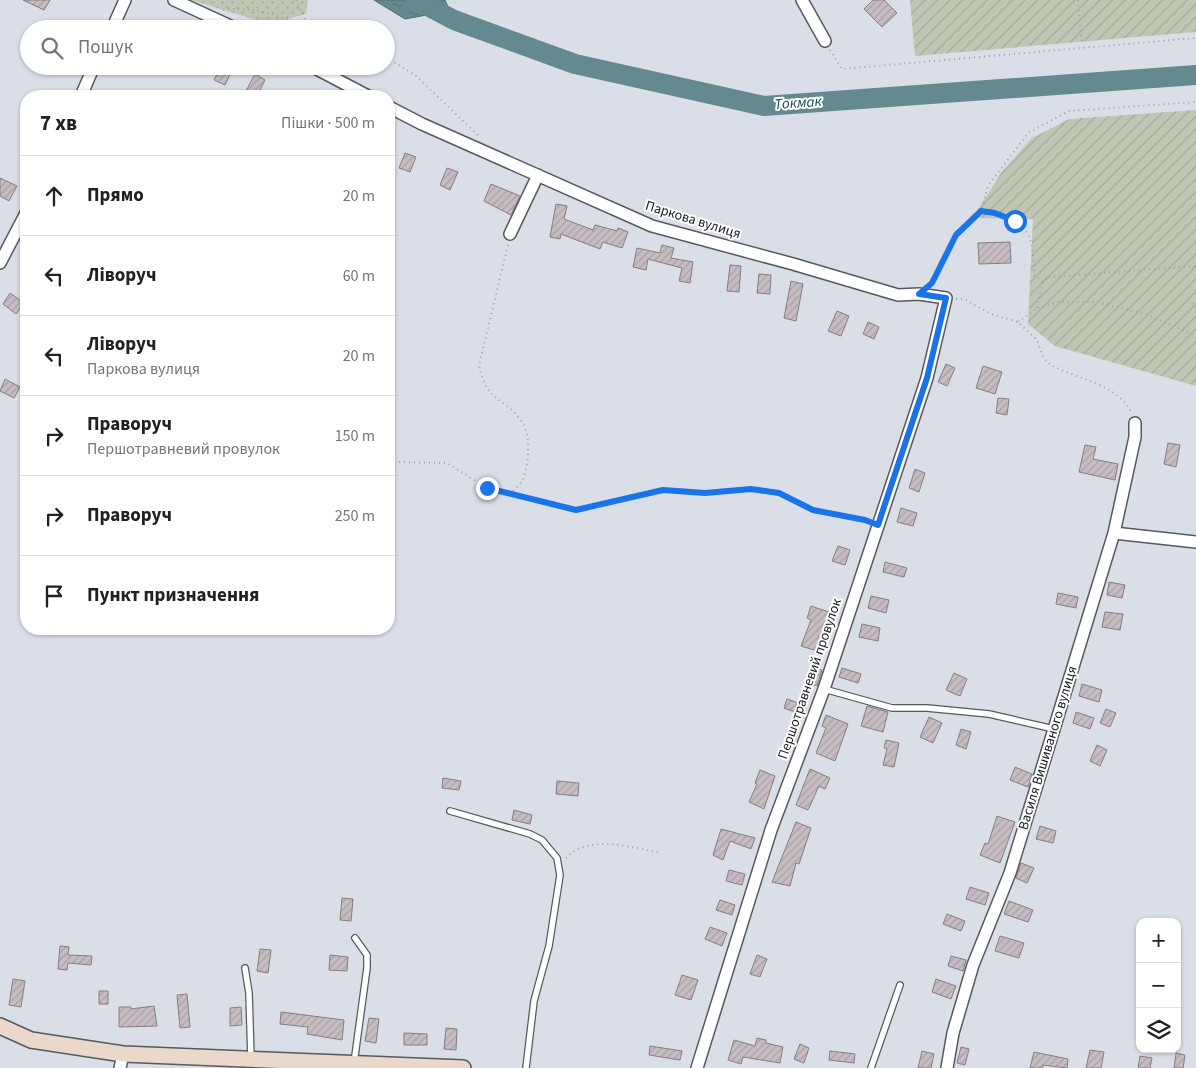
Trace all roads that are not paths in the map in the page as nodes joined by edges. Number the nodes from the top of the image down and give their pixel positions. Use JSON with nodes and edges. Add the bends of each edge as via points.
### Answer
{"nodes":[{"id":1,"x":125,"y":0,"type":"edge"},
{"id":2,"x":174,"y":0,"type":"edge"},
{"id":3,"x":802,"y":0,"type":"edge"},
{"id":4,"x":116,"y":20,"type":"edge"},
{"id":5,"x":220,"y":20,"type":"edge"},
{"id":6,"x":826,"y":42,"type":"road end"},
{"id":7,"x":90,"y":75,"type":"edge"},
{"id":8,"x":328,"y":75,"type":"edge"},
{"id":9,"x":84,"y":90,"type":"edge"},
{"id":10,"x":357,"y":90,"type":"edge"},
{"id":11,"x":395,"y":110,"type":"edge"},
{"id":12,"x":538,"y":176,"type":"junction"},
{"id":13,"x":20,"y":225,"type":"edge"},
{"id":14,"x":510,"y":234,"type":"road end"},
{"id":15,"x":0,"y":263,"type":"edge"},
{"id":16,"x":946,"y":298,"type":"joint"},
{"id":17,"x":1135,"y":423,"type":"road end"},
{"id":18,"x":1114,"y":533,"type":"junction"},
{"id":19,"x":1196,"y":542,"type":"edge"},
{"id":20,"x":824,"y":689,"type":"junction"},
{"id":21,"x":1054,"y":729,"type":"junction"},
{"id":22,"x":450,"y":811,"type":"dead end"},
{"id":23,"x":355,"y":938,"type":"dead end"},
{"id":24,"x":245,"y":968,"type":"dead end"},
{"id":25,"x":900,"y":985,"type":"dead end"},
{"id":26,"x":0,"y":1026,"type":"edge"},
{"id":27,"x":252,"y":1058,"type":"junction"},
{"id":28,"x":122,"y":1061,"type":"edge"},
{"id":29,"x":354,"y":1063,"type":"junction"},
{"id":30,"x":463,"y":1068,"type":"edge"},
{"id":31,"x":526,"y":1068,"type":"edge"},
{"id":32,"x":696,"y":1068,"type":"edge"},
{"id":33,"x":871,"y":1068,"type":"edge"},
{"id":34,"x":947,"y":1068,"type":"edge"}],
"edges":[{"from":1,"to":4,"type":"street"},
{"from":2,"to":5,"type":"street"},
{"from":3,"to":6,"type":"street"},
{"from":7,"to":9,"type":"street"},
{"from":8,"to":10,"type":"street"},
{"from":11,"to":12,"type":"street","name":"Паркова вулиця"},
{"from":12,"to":14,"type":"street"},
{"from":12,"to":16,"type":"street","name":"Паркова вулиця","via":[[652,226],[898,295]]},
{"from":13,"to":15,"type":"street"},
{"from":16,"to":20,"type":"street","name":"Першотравневий провулок","via":[[927,378]]},
{"from":17,"to":18,"type":"street","name":"Василя Вишиваного вулиця","via":[[1135,437]]},
{"from":18,"to":19,"type":"street"},
{"from":18,"to":21,"type":"street","name":"Василя Вишиваного вулиця"},
{"from":20,"to":21,"type":"lane","via":[[892,708],[989,714]]},
{"from":20,"to":32,"type":"street","name":"Першотравневий провулок","via":[[771,830]]},
{"from":21,"to":34,"type":"street","name":"Василя Вишиваного вулиця","via":[[1010,873],[973,965],[952,1033]]},
{"from":22,"to":31,"type":"lane","via":[[530,834],[542,840],[557,858],[560,875],[549,946],[534,1001]]},
{"from":23,"to":29,"type":"lane","via":[[366,955],[367,968]]},
{"from":24,"to":27,"type":"lane"},
{"from":25,"to":33,"type":"lane"},
{"from":26,"to":28,"type":"street","via":[[31,1040]]},
{"from":27,"to":28,"type":"street"},
{"from":27,"to":29,"type":"street"},
{"from":29,"to":30,"type":"street"}]}
